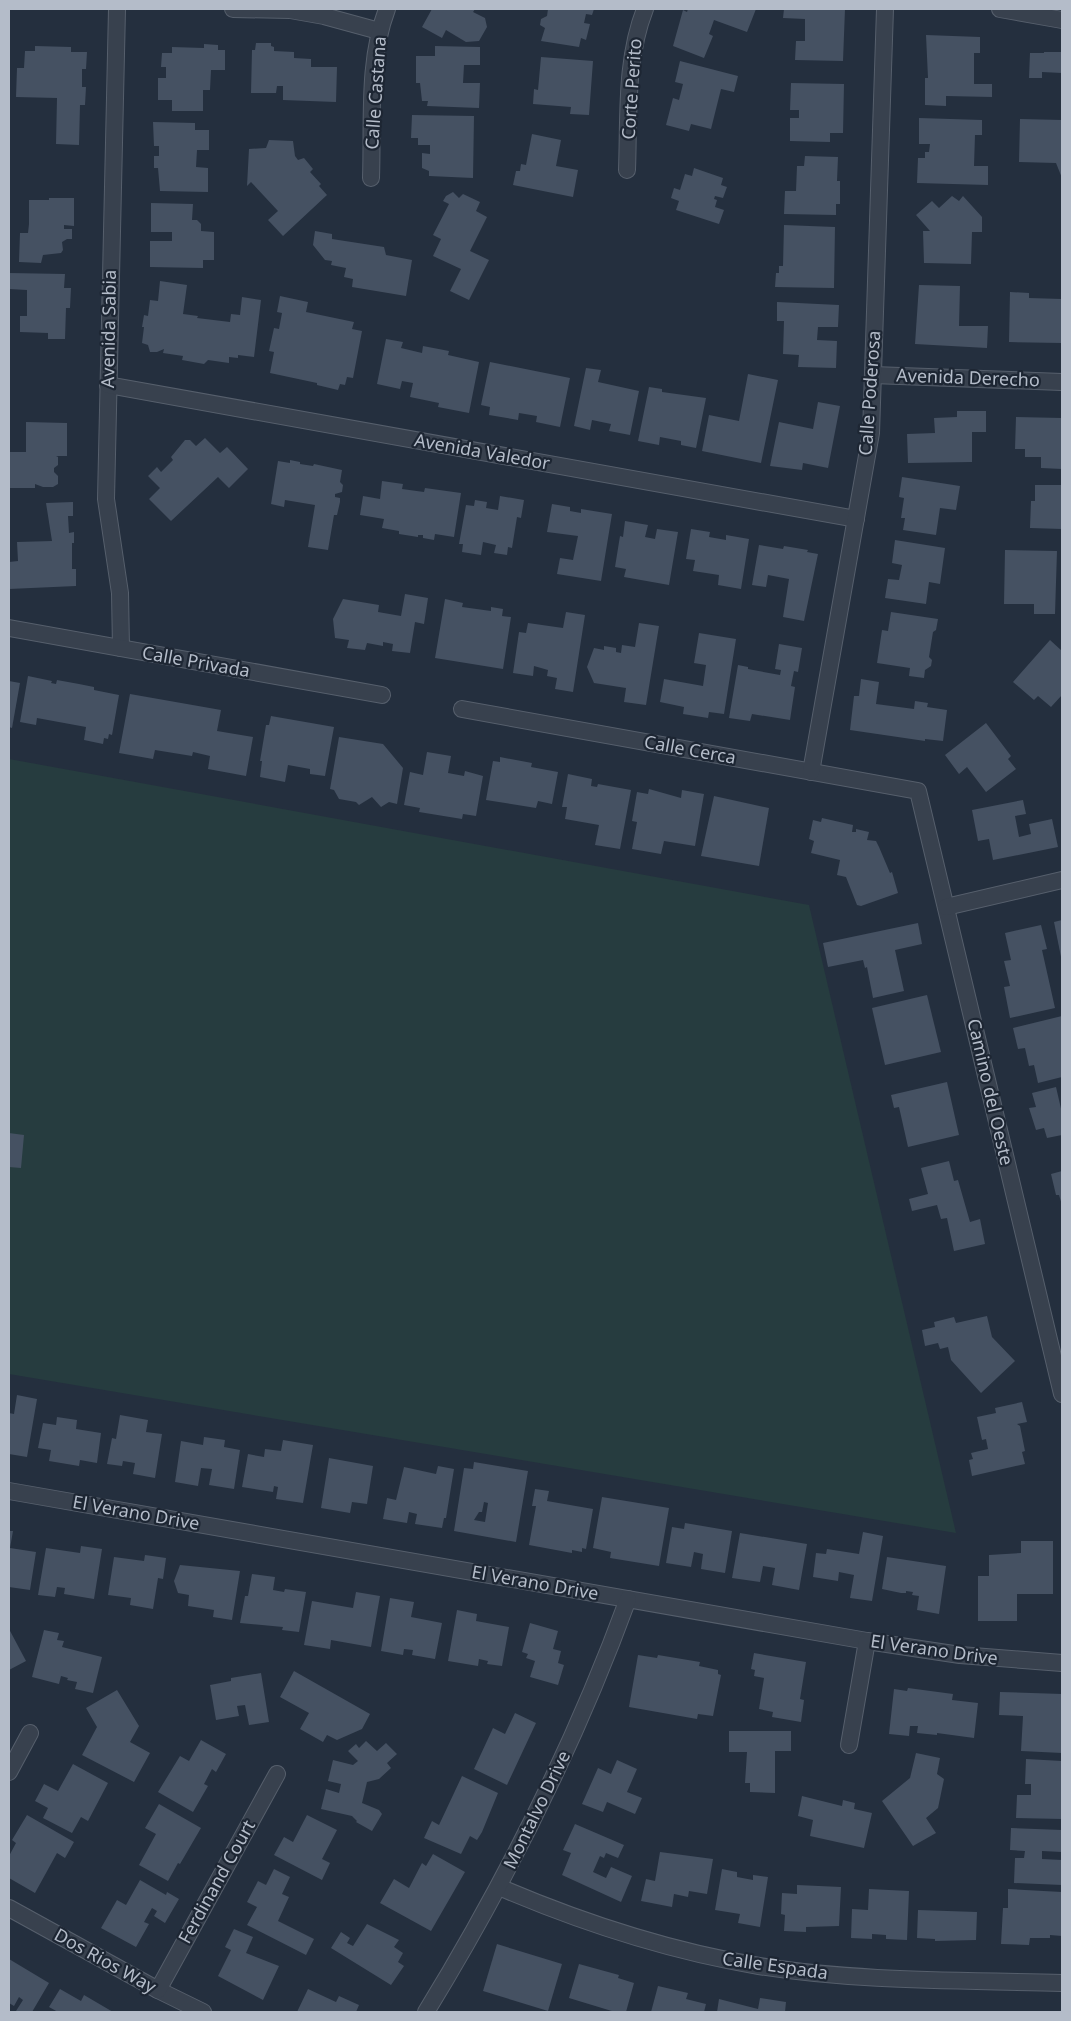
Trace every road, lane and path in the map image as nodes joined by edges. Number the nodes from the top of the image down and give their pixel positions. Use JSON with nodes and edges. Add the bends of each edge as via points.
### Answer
{"nodes":[{"id":1,"x":117,"y":9,"type":"edge"},
{"id":2,"x":233,"y":9,"type":"edge"},
{"id":3,"x":387,"y":9,"type":"edge"},
{"id":4,"x":645,"y":9,"type":"edge"},
{"id":5,"x":885,"y":9,"type":"edge"},
{"id":6,"x":1000,"y":9,"type":"edge"},
{"id":7,"x":1031,"y":12,"type":"edge"},
{"id":8,"x":1062,"y":20,"type":"edge"},
{"id":9,"x":379,"y":31,"type":"junction"},
{"id":10,"x":627,"y":170,"type":"dead end"},
{"id":11,"x":371,"y":178,"type":"dead end"},
{"id":12,"x":873,"y":375,"type":"junction"},
{"id":13,"x":1062,"y":382,"type":"edge"},
{"id":14,"x":108,"y":385,"type":"junction"},
{"id":15,"x":856,"y":519,"type":"junction"},
{"id":16,"x":9,"y":628,"type":"edge"},
{"id":17,"x":121,"y":648,"type":"junction"},
{"id":18,"x":382,"y":695,"type":"dead end"},
{"id":19,"x":462,"y":709,"type":"dead end"},
{"id":20,"x":811,"y":772,"type":"junction"},
{"id":21,"x":918,"y":791,"type":"joint"},
{"id":22,"x":1062,"y":880,"type":"edge"},
{"id":23,"x":946,"y":907,"type":"junction"},
{"id":24,"x":1062,"y":1394,"type":"edge"},
{"id":25,"x":9,"y":1491,"type":"edge"},
{"id":26,"x":628,"y":1599,"type":"junction"},
{"id":27,"x":867,"y":1641,"type":"junction"},
{"id":28,"x":1062,"y":1663,"type":"edge"},
{"id":29,"x":30,"y":1733,"type":"dead end"},
{"id":30,"x":849,"y":1745,"type":"dead end"},
{"id":31,"x":9,"y":1772,"type":"edge"},
{"id":32,"x":276,"y":1774,"type":"dead end"},
{"id":33,"x":499,"y":1887,"type":"junction"},
{"id":34,"x":9,"y":1908,"type":"edge"},
{"id":35,"x":1062,"y":1984,"type":"edge"},
{"id":36,"x":158,"y":1990,"type":"junction"},
{"id":37,"x":203,"y":2012,"type":"edge"},
{"id":38,"x":426,"y":2012,"type":"edge"}],
"edges":[{"from":1,"to":14,"type":"street","name":"Avenida Sabia"},
{"from":2,"to":9,"type":"street","via":[[290,10]]},
{"from":3,"to":9,"type":"street","name":"Calle Castana"},
{"from":4,"to":10,"type":"street","name":"Corte Perito","via":[[631,56]]},
{"from":5,"to":12,"type":"street","name":"Calle Poderosa"},
{"from":6,"to":7,"type":"street"},
{"from":7,"to":8,"type":"street"},
{"from":9,"to":11,"type":"street","name":"Calle Castana","via":[[375,54]]},
{"from":12,"to":13,"type":"street","name":"Avenida Derecho"},
{"from":12,"to":15,"type":"street","name":"Calle Poderosa","via":[[870,433]]},
{"from":14,"to":15,"type":"street","name":"Avenida Valedor"},
{"from":14,"to":17,"type":"street","name":"Avenida Sabia","via":[[106,499],[120,593]]},
{"from":15,"to":20,"type":"street","name":"Calle Poderosa"},
{"from":16,"to":17,"type":"street","name":"Calle Privada"},
{"from":17,"to":18,"type":"street","name":"Calle Privada"},
{"from":19,"to":20,"type":"street","name":"Calle Cerca"},
{"from":20,"to":21,"type":"street","name":"Calle Cerca"},
{"from":21,"to":23,"type":"street","name":"Camino del Oeste"},
{"from":22,"to":23,"type":"street"},
{"from":23,"to":24,"type":"street","name":"Camino del Oeste"},
{"from":25,"to":26,"type":"street","name":"El Verano Drive"},
{"from":26,"to":27,"type":"street","name":"El Verano Drive"},
{"from":26,"to":33,"type":"street","name":"Montalvo Drive","via":[[570,1742]]},
{"from":27,"to":28,"type":"street","name":"El Verano Drive","via":[[960,1655]]},
{"from":27,"to":30,"type":"street"},
{"from":29,"to":31,"type":"street"},
{"from":32,"to":36,"type":"street","name":"Ferdinand Court"},
{"from":33,"to":35,"type":"street","name":"Calle Espada","via":[[555,1911],[620,1933],[692,1953],[760,1966],[837,1975]]},
{"from":33,"to":38,"type":"street","name":"Montalvo Drive"},
{"from":34,"to":36,"type":"street","name":"Dos Rios Way"},
{"from":36,"to":37,"type":"street","name":"Dos Rios Way"}]}
